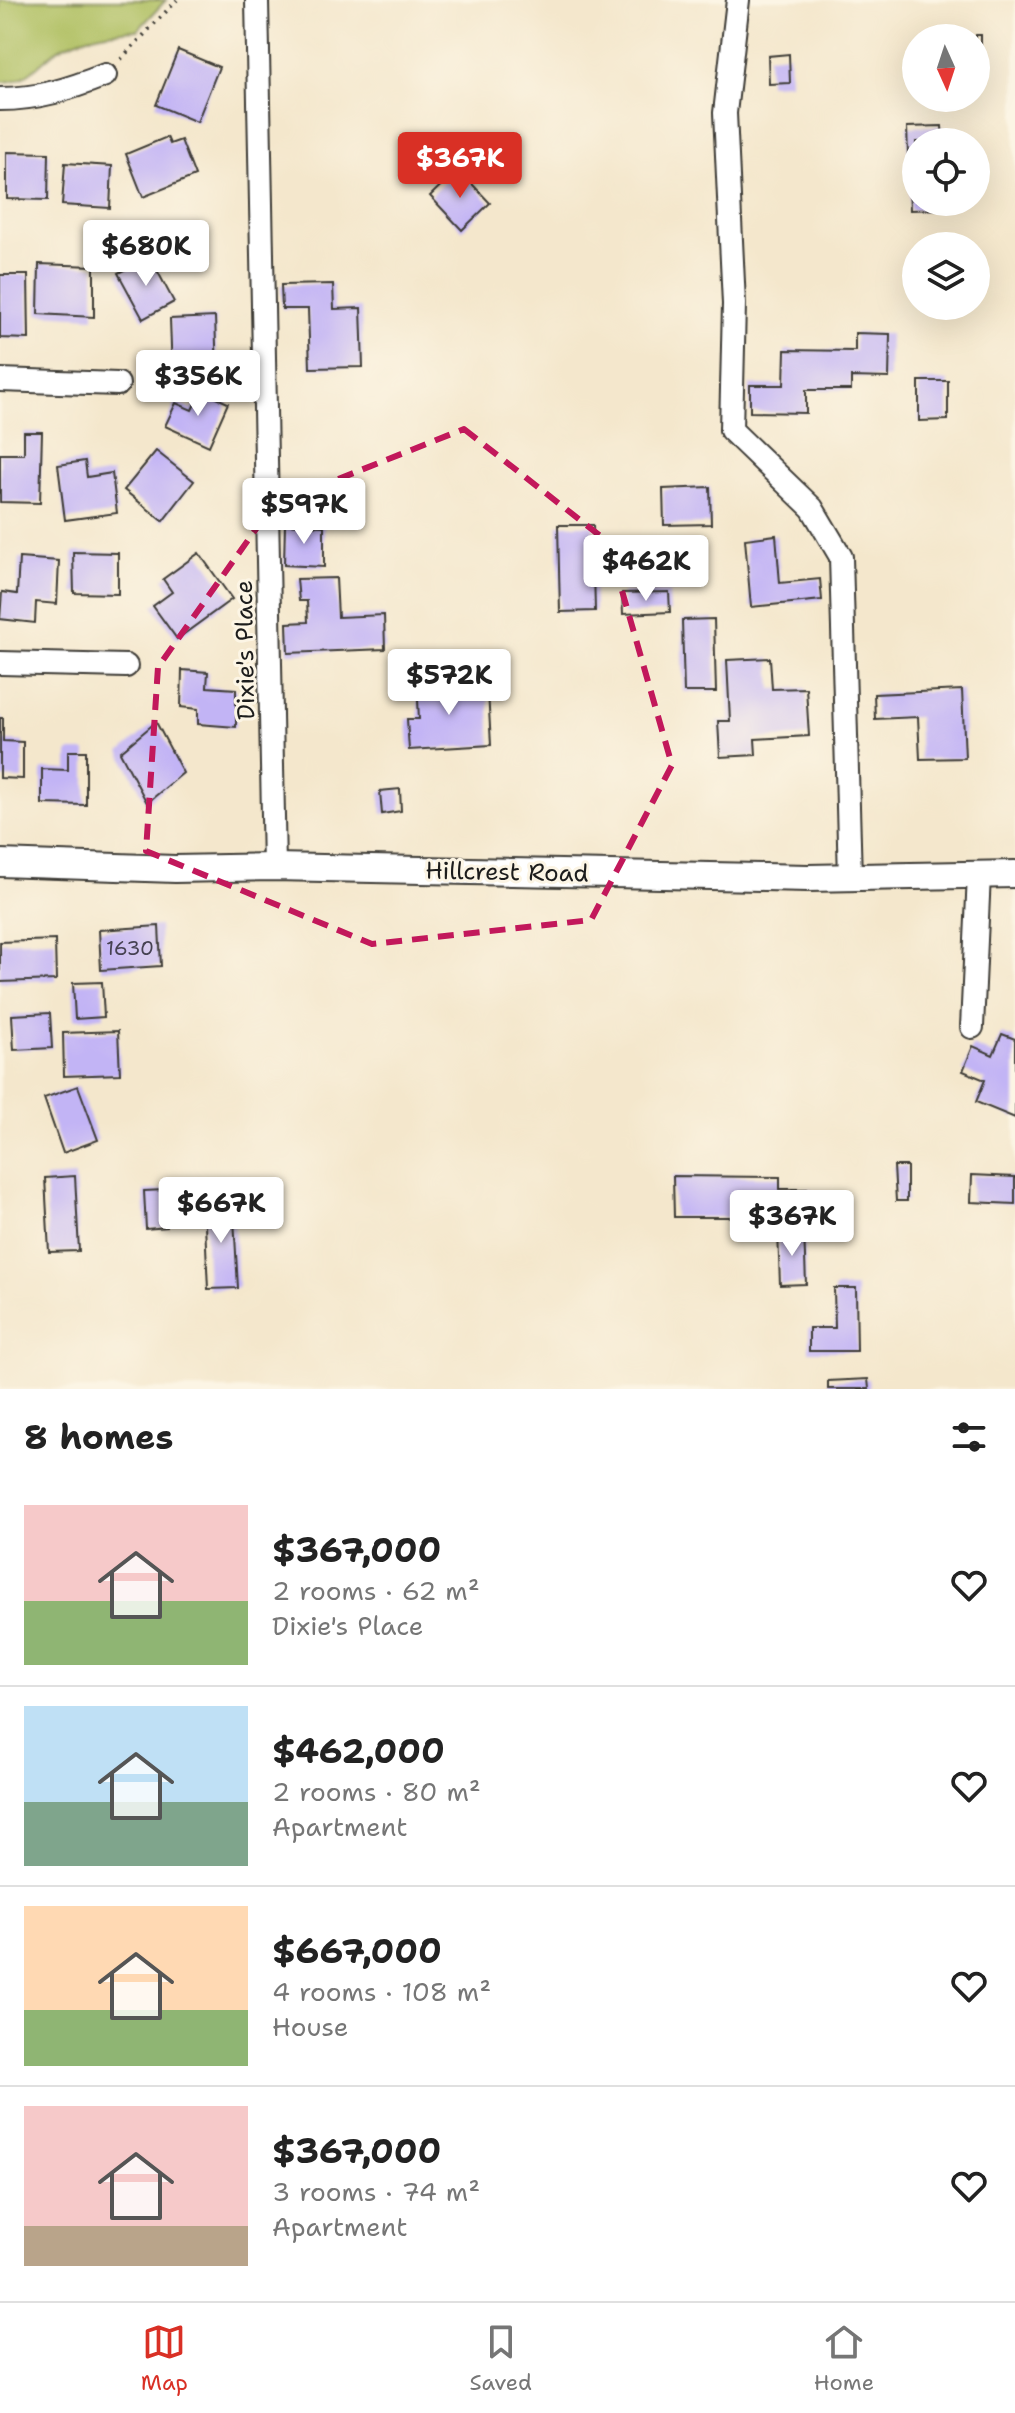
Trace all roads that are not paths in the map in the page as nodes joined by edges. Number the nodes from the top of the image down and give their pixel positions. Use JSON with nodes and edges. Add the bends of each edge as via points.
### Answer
{"nodes":[{"id":1,"x":257,"y":0,"type":"edge"},
{"id":2,"x":738,"y":0,"type":"edge"},
{"id":3,"x":105,"y":75,"type":"road end"},
{"id":4,"x":0,"y":99,"type":"edge"},
{"id":5,"x":0,"y":380,"type":"edge"},
{"id":6,"x":118,"y":384,"type":"dead end"},
{"id":7,"x":0,"y":663,"type":"edge"},
{"id":8,"x":126,"y":666,"type":"dead end"},
{"id":9,"x":0,"y":863,"type":"edge"},
{"id":10,"x":274,"y":867,"type":"junction"},
{"id":11,"x":1015,"y":874,"type":"edge"},
{"id":12,"x":979,"y":875,"type":"junction"},
{"id":13,"x":850,"y":878,"type":"junction"},
{"id":14,"x":972,"y":1027,"type":"dead end"}],
"edges":[{"from":1,"to":10,"type":"street","name":"Dixie's Place"},
{"from":2,"to":13,"type":"street","via":[[725,113],[734,304],[731,430],[812,508],[841,557]]},
{"from":3,"to":4,"type":"street","via":[[42,96]]},
{"from":5,"to":6,"type":"street"},
{"from":7,"to":8,"type":"street"},
{"from":9,"to":10,"type":"street","name":"Hillcrest Road"},
{"from":10,"to":13,"type":"street","name":"Hillcrest Road"},
{"from":11,"to":12,"type":"street","name":"Hillcrest Road"},
{"from":12,"to":13,"type":"street","name":"Hillcrest Road"},
{"from":12,"to":14,"type":"street"}]}
